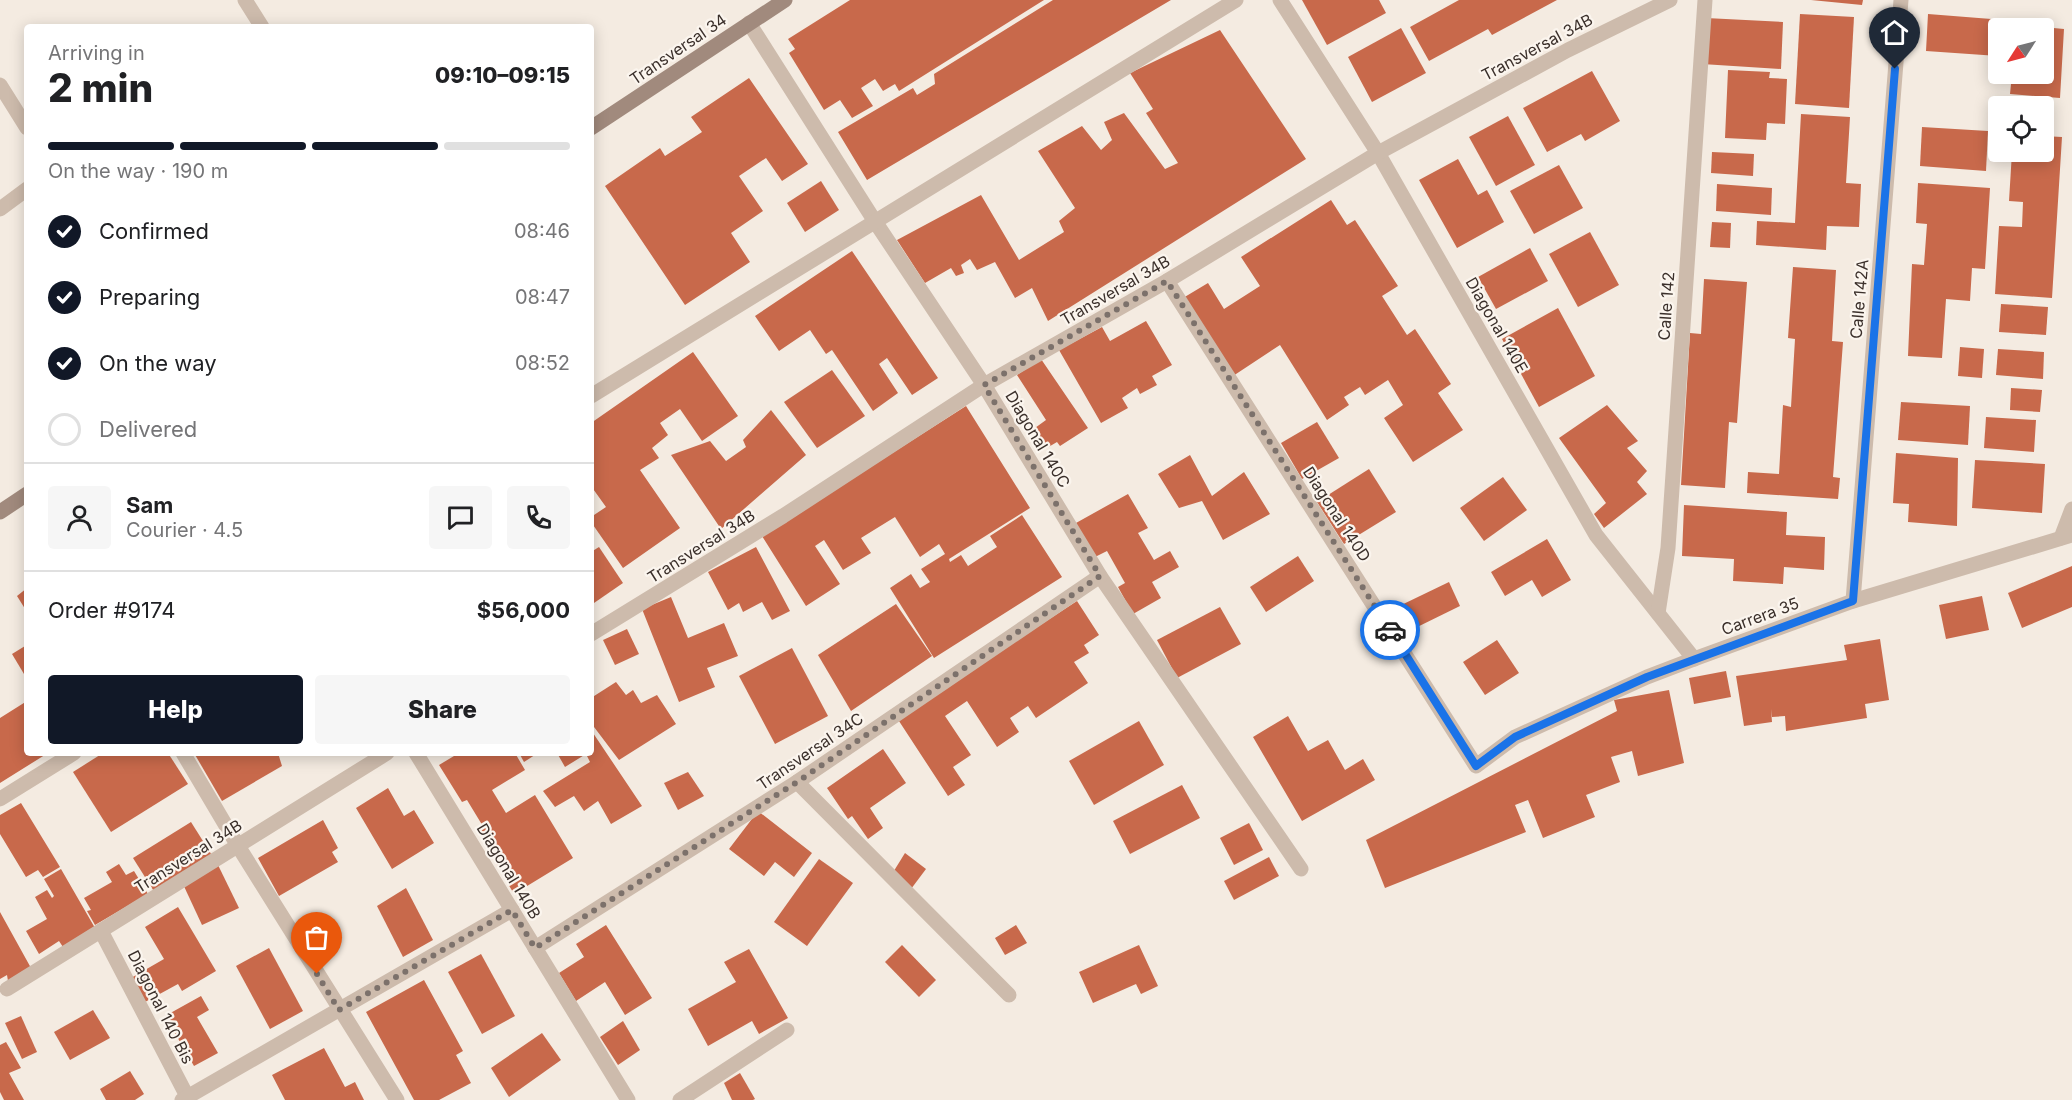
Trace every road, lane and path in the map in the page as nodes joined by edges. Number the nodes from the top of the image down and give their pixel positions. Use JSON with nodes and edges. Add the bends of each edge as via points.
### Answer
{"nodes":[{"id":1,"x":245,"y":0,"type":"edge"},
{"id":2,"x":785,"y":0,"type":"edge"},
{"id":3,"x":1236,"y":0,"type":"edge"},
{"id":4,"x":1280,"y":0,"type":"edge"},
{"id":5,"x":1670,"y":0,"type":"edge"},
{"id":6,"x":1705,"y":0,"type":"edge"},
{"id":7,"x":1901,"y":0,"type":"edge"},
{"id":8,"x":749,"y":23,"type":"junction"},
{"id":9,"x":260,"y":24,"type":"edge"},
{"id":10,"x":0,"y":85,"type":"edge"},
{"id":11,"x":24,"y":123,"type":"edge"},
{"id":12,"x":594,"y":126,"type":"edge"},
{"id":13,"x":1378,"y":153,"type":"junction"},
{"id":14,"x":24,"y":191,"type":"edge"},
{"id":15,"x":0,"y":208,"type":"edge"},
{"id":16,"x":874,"y":220,"type":"junction"},
{"id":17,"x":1167,"y":281,"type":"junction"},
{"id":18,"x":984,"y":385,"type":"junction"},
{"id":19,"x":594,"y":394,"type":"edge"},
{"id":20,"x":24,"y":496,"type":"edge"},
{"id":21,"x":2072,"y":509,"type":"edge"},
{"id":22,"x":0,"y":512,"type":"edge"},
{"id":23,"x":2067,"y":536,"type":"edge"},
{"id":24,"x":1100,"y":576,"type":"junction"},
{"id":25,"x":1853,"y":601,"type":"junction"},
{"id":26,"x":1658,"y":613,"type":"junction"},
{"id":27,"x":594,"y":631,"type":"edge"},
{"id":28,"x":1694,"y":659,"type":"junction"},
{"id":29,"x":69,"y":756,"type":"edge"},
{"id":30,"x":185,"y":756,"type":"edge"},
{"id":31,"x":382,"y":756,"type":"edge"},
{"id":32,"x":418,"y":756,"type":"edge"},
{"id":33,"x":1476,"y":766,"type":"joint"},
{"id":34,"x":797,"y":782,"type":"junction"},
{"id":35,"x":0,"y":799,"type":"edge"},
{"id":36,"x":238,"y":846,"type":"junction"},
{"id":37,"x":1301,"y":869,"type":"dead end"},
{"id":38,"x":512,"y":910,"type":"junction"},
{"id":39,"x":101,"y":931,"type":"junction"},
{"id":40,"x":535,"y":948,"type":"junction"},
{"id":41,"x":7,"y":989,"type":"dead end"},
{"id":42,"x":1009,"y":995,"type":"dead end"},
{"id":43,"x":339,"y":1010,"type":"junction"},
{"id":44,"x":787,"y":1030,"type":"dead end"},
{"id":45,"x":186,"y":1099,"type":"edge"},
{"id":46,"x":397,"y":1100,"type":"edge"},
{"id":47,"x":628,"y":1100,"type":"edge"},
{"id":48,"x":680,"y":1100,"type":"edge"}],
"edges":[{"from":1,"to":9,"type":"street"},
{"from":2,"to":8,"type":"street","name":"Transversal 34"},
{"from":3,"to":16,"type":"street"},
{"from":4,"to":13,"type":"street","name":"Diagonal 140E"},
{"from":5,"to":13,"type":"street","name":"Transversal 34B","via":[[1568,50]]},
{"from":6,"to":26,"type":"street","name":"Calle 142","via":[[1668,548]]},
{"from":7,"to":25,"type":"street","name":"Calle 142A"},
{"from":8,"to":12,"type":"street","name":"Transversal 34"},
{"from":8,"to":16,"type":"street","name":"Diagonal 140C"},
{"from":10,"to":11,"type":"street"},
{"from":13,"to":17,"type":"street","name":"Transversal 34B"},
{"from":13,"to":26,"type":"street","name":"Diagonal 140E","via":[[1596,535]]},
{"from":14,"to":15,"type":"street"},
{"from":16,"to":18,"type":"street","name":"Diagonal 140C"},
{"from":16,"to":19,"type":"street"},
{"from":17,"to":18,"type":"street","name":"Transversal 34B"},
{"from":17,"to":33,"type":"street","name":"Diagonal 140D"},
{"from":18,"to":24,"type":"street","name":"Diagonal 140C"},
{"from":18,"to":27,"type":"street","name":"Transversal 34B","via":[[783,516]]},
{"from":20,"to":22,"type":"street"},
{"from":21,"to":23,"type":"street"},
{"from":23,"to":25,"type":"street","name":"Carrera 35"},
{"from":24,"to":34,"type":"street","name":"Transversal 34C"},
{"from":24,"to":37,"type":"street","name":"Diagonal 140C"},
{"from":25,"to":28,"type":"street","name":"Carrera 35"},
{"from":26,"to":28,"type":"street","name":"Diagonal 140E"},
{"from":28,"to":33,"type":"street","name":"Carrera 35","via":[[1515,737]]},
{"from":29,"to":35,"type":"street"},
{"from":30,"to":36,"type":"street"},
{"from":31,"to":36,"type":"street","name":"Transversal 34B"},
{"from":32,"to":38,"type":"street","name":"Diagonal 140B"},
{"from":34,"to":40,"type":"street","name":"Transversal 34C"},
{"from":34,"to":42,"type":"street"},
{"from":36,"to":39,"type":"street","name":"Transversal 34B"},
{"from":36,"to":43,"type":"street"},
{"from":38,"to":40,"type":"street","name":"Diagonal 140B"},
{"from":38,"to":43,"type":"street"},
{"from":39,"to":41,"type":"street","name":"Transversal 34B"},
{"from":39,"to":45,"type":"street","name":"Diagonal 140 Bis"},
{"from":40,"to":47,"type":"street","name":"Diagonal 140B"},
{"from":43,"to":45,"type":"street"},
{"from":43,"to":46,"type":"street"},
{"from":44,"to":48,"type":"street"}]}
